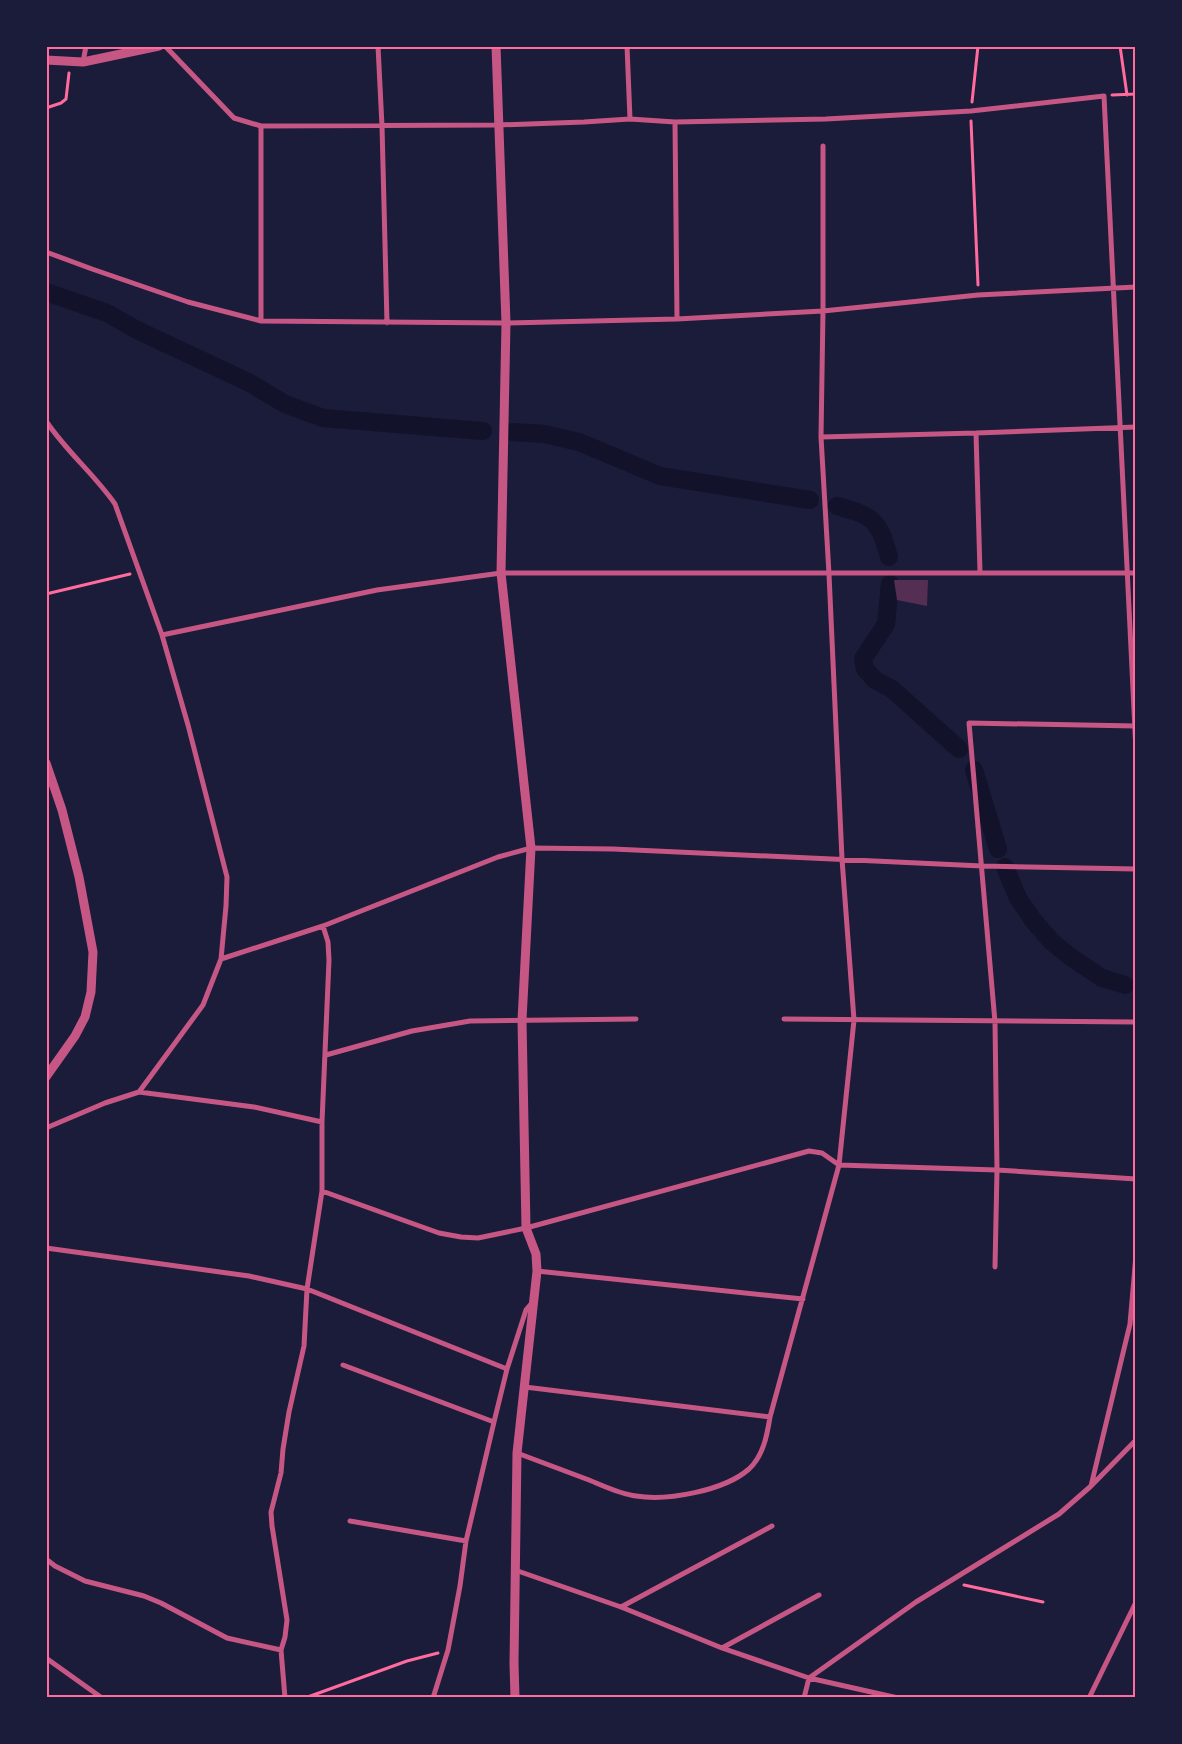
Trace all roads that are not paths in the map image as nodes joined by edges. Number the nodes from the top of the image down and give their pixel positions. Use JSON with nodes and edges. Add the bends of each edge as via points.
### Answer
{"nodes":[{"id":1,"x":86,"y":46,"type":"edge"},
{"id":2,"x":160,"y":46,"type":"edge"},
{"id":3,"x":165,"y":46,"type":"edge"},
{"id":4,"x":378,"y":46,"type":"edge"},
{"id":5,"x":496,"y":46,"type":"edge"},
{"id":6,"x":627,"y":46,"type":"edge"},
{"id":7,"x":137,"y":48,"type":"edge"},
{"id":8,"x":46,"y":60,"type":"edge"},
{"id":9,"x":83,"y":62,"type":"junction"},
{"id":10,"x":630,"y":119,"type":"junction"},
{"id":11,"x":675,"y":122,"type":"junction"},
{"id":12,"x":498,"y":125,"type":"junction"},
{"id":13,"x":261,"y":126,"type":"junction"},
{"id":14,"x":382,"y":126,"type":"junction"},
{"id":15,"x":823,"y":146,"type":"dead end"},
{"id":16,"x":46,"y":252,"type":"edge"},
{"id":17,"x":1136,"y":287,"type":"edge"},
{"id":18,"x":1113,"y":288,"type":"junction"},
{"id":19,"x":823,"y":311,"type":"junction"},
{"id":20,"x":677,"y":319,"type":"junction"},
{"id":21,"x":261,"y":321,"type":"junction"},
{"id":22,"x":387,"y":323,"type":"junction"},
{"id":23,"x":506,"y":323,"type":"junction"},
{"id":24,"x":46,"y":421,"type":"edge"},
{"id":25,"x":1120,"y":426,"type":"junction"},
{"id":26,"x":1136,"y":426,"type":"edge"},
{"id":27,"x":976,"y":433,"type":"junction"},
{"id":28,"x":821,"y":437,"type":"junction"},
{"id":29,"x":980,"y":572,"type":"junction"},
{"id":30,"x":501,"y":573,"type":"junction"},
{"id":31,"x":1128,"y":573,"type":"junction"},
{"id":32,"x":1136,"y":573,"type":"edge"},
{"id":33,"x":829,"y":574,"type":"junction"},
{"id":34,"x":162,"y":635,"type":"junction"},
{"id":35,"x":1135,"y":726,"type":"edge"},
{"id":36,"x":1136,"y":751,"type":"edge"},
{"id":37,"x":46,"y":763,"type":"edge"},
{"id":38,"x":531,"y":848,"type":"junction"},
{"id":39,"x":842,"y":859,"type":"junction"},
{"id":40,"x":982,"y":866,"type":"junction"},
{"id":41,"x":1136,"y":869,"type":"edge"},
{"id":42,"x":323,"y":926,"type":"junction"},
{"id":43,"x":221,"y":959,"type":"junction"},
{"id":44,"x":784,"y":1019,"type":"dead end"},
{"id":45,"x":522,"y":1020,"type":"junction"},
{"id":46,"x":636,"y":1020,"type":"dead end"},
{"id":47,"x":854,"y":1020,"type":"junction"},
{"id":48,"x":995,"y":1022,"type":"junction"},
{"id":49,"x":1136,"y":1022,"type":"edge"},
{"id":50,"x":326,"y":1055,"type":"junction"},
{"id":51,"x":46,"y":1077,"type":"edge"},
{"id":52,"x":139,"y":1092,"type":"junction"},
{"id":53,"x":322,"y":1122,"type":"junction"},
{"id":54,"x":46,"y":1128,"type":"edge"},
{"id":55,"x":839,"y":1165,"type":"junction"},
{"id":56,"x":996,"y":1170,"type":"junction"},
{"id":57,"x":1136,"y":1179,"type":"edge"},
{"id":58,"x":322,"y":1191,"type":"junction"},
{"id":59,"x":526,"y":1228,"type":"junction"},
{"id":60,"x":46,"y":1248,"type":"edge"},
{"id":61,"x":1136,"y":1255,"type":"edge"},
{"id":62,"x":995,"y":1267,"type":"dead end"},
{"id":63,"x":538,"y":1271,"type":"junction"},
{"id":64,"x":307,"y":1290,"type":"junction"},
{"id":65,"x":535,"y":1298,"type":"junction"},
{"id":66,"x":803,"y":1299,"type":"junction"},
{"id":67,"x":1133,"y":1325,"type":"edge"},
{"id":68,"x":343,"y":1365,"type":"dead end"},
{"id":69,"x":507,"y":1369,"type":"junction"},
{"id":70,"x":525,"y":1387,"type":"junction"},
{"id":71,"x":770,"y":1417,"type":"junction"},
{"id":72,"x":494,"y":1422,"type":"junction"},
{"id":73,"x":1136,"y":1440,"type":"edge"},
{"id":74,"x":517,"y":1453,"type":"junction"},
{"id":75,"x":1091,"y":1486,"type":"junction"},
{"id":76,"x":350,"y":1521,"type":"dead end"},
{"id":77,"x":772,"y":1526,"type":"dead end"},
{"id":78,"x":466,"y":1541,"type":"junction"},
{"id":79,"x":46,"y":1559,"type":"edge"},
{"id":80,"x":516,"y":1570,"type":"junction"},
{"id":81,"x":820,"y":1595,"type":"dead end"},
{"id":82,"x":1136,"y":1602,"type":"edge"},
{"id":83,"x":621,"y":1607,"type":"junction"},
{"id":84,"x":722,"y":1648,"type":"junction"},
{"id":85,"x":281,"y":1650,"type":"junction"},
{"id":86,"x":46,"y":1658,"type":"edge"},
{"id":87,"x":809,"y":1678,"type":"junction"},
{"id":88,"x":102,"y":1698,"type":"edge"},
{"id":89,"x":286,"y":1698,"type":"edge"},
{"id":90,"x":433,"y":1698,"type":"edge"},
{"id":91,"x":515,"y":1698,"type":"edge"},
{"id":92,"x":804,"y":1698,"type":"edge"},
{"id":93,"x":898,"y":1698,"type":"edge"},
{"id":94,"x":1089,"y":1698,"type":"edge"}],
"edges":[{"from":1,"to":9,"type":"street"},
{"from":2,"to":7,"type":"street"},
{"from":3,"to":13,"type":"street","via":[[234,118]]},
{"from":4,"to":14,"type":"street"},
{"from":5,"to":12,"type":"street"},
{"from":6,"to":10,"type":"street"},
{"from":7,"to":9,"type":"street"},
{"from":8,"to":9,"type":"street"},
{"from":10,"to":11,"type":"street"},
{"from":10,"to":12,"type":"street"},
{"from":11,"to":18,"type":"street","via":[[826,119],[971,111],[1104,96]]},
{"from":11,"to":20,"type":"street"},
{"from":12,"to":14,"type":"street"},
{"from":12,"to":23,"type":"street"},
{"from":13,"to":14,"type":"street"},
{"from":13,"to":21,"type":"street"},
{"from":14,"to":22,"type":"street"},
{"from":15,"to":19,"type":"street"},
{"from":16,"to":21,"type":"street","via":[[188,302]]},
{"from":17,"to":18,"type":"street"},
{"from":18,"to":19,"type":"street","via":[[978,295]]},
{"from":18,"to":25,"type":"street"},
{"from":19,"to":20,"type":"street"},
{"from":19,"to":28,"type":"street"},
{"from":20,"to":23,"type":"street"},
{"from":21,"to":22,"type":"street"},
{"from":22,"to":23,"type":"street"},
{"from":23,"to":30,"type":"street"},
{"from":24,"to":34,"type":"street","via":[[115,504]]},
{"from":25,"to":26,"type":"street"},
{"from":25,"to":27,"type":"street"},
{"from":25,"to":31,"type":"street"},
{"from":27,"to":28,"type":"street"},
{"from":27,"to":29,"type":"street"},
{"from":28,"to":33,"type":"street"},
{"from":29,"to":31,"type":"street"},
{"from":29,"to":33,"type":"street"},
{"from":30,"to":33,"type":"street"},
{"from":30,"to":34,"type":"street","via":[[377,590]]},
{"from":30,"to":38,"type":"street"},
{"from":31,"to":32,"type":"street"},
{"from":31,"to":35,"type":"street"},
{"from":33,"to":39,"type":"street"},
{"from":34,"to":43,"type":"street","via":[[227,877]]},
{"from":35,"to":36,"type":"street"},
{"from":35,"to":40,"type":"street","via":[[969,723]]},
{"from":37,"to":51,"type":"street","via":[[79,877],[93,952],[91,992],[85,1017]]},
{"from":38,"to":39,"type":"street"},
{"from":38,"to":42,"type":"street","via":[[498,857]]},
{"from":38,"to":45,"type":"street"},
{"from":39,"to":40,"type":"street"},
{"from":39,"to":47,"type":"street"},
{"from":40,"to":41,"type":"street"},
{"from":40,"to":48,"type":"street"},
{"from":42,"to":43,"type":"street"},
{"from":42,"to":50,"type":"street","via":[[329,960]]},
{"from":43,"to":52,"type":"street","via":[[203,1005]]},
{"from":44,"to":47,"type":"street"},
{"from":45,"to":46,"type":"street"},
{"from":45,"to":50,"type":"street","via":[[470,1021],[412,1031]]},
{"from":45,"to":59,"type":"street"},
{"from":47,"to":48,"type":"street"},
{"from":47,"to":55,"type":"street"},
{"from":48,"to":49,"type":"street"},
{"from":48,"to":56,"type":"street"},
{"from":50,"to":53,"type":"street"},
{"from":52,"to":53,"type":"street","via":[[254,1107]]},
{"from":52,"to":54,"type":"street"},
{"from":53,"to":58,"type":"street"},
{"from":55,"to":56,"type":"street"},
{"from":55,"to":59,"type":"street","via":[[822,1153],[809,1150]]},
{"from":55,"to":66,"type":"street"},
{"from":56,"to":57,"type":"street"},
{"from":56,"to":62,"type":"street"},
{"from":58,"to":59,"type":"street","via":[[461,1238],[478,1238]]},
{"from":58,"to":64,"type":"street"},
{"from":59,"to":63,"type":"street","via":[[536,1254]]},
{"from":60,"to":64,"type":"street","via":[[249,1276]]},
{"from":61,"to":67,"type":"street"},
{"from":63,"to":65,"type":"street"},
{"from":63,"to":66,"type":"street"},
{"from":64,"to":69,"type":"street"},
{"from":64,"to":85,"type":"street","via":[[304,1346],[272,1512],[287,1620]]},
{"from":65,"to":69,"type":"street","via":[[526,1310]]},
{"from":65,"to":70,"type":"street"},
{"from":66,"to":71,"type":"street"},
{"from":67,"to":75,"type":"street"},
{"from":68,"to":72,"type":"street"},
{"from":69,"to":72,"type":"street"},
{"from":70,"to":71,"type":"street"},
{"from":70,"to":74,"type":"street"},
{"from":71,"to":74,"type":"street","via":[[759,1456],[749,1469],[704,1491],[682,1496],[636,1496]]},
{"from":72,"to":78,"type":"street"},
{"from":73,"to":75,"type":"street"},
{"from":74,"to":80,"type":"street"},
{"from":75,"to":87,"type":"street","via":[[1058,1514],[916,1602]]},
{"from":76,"to":78,"type":"street"},
{"from":77,"to":83,"type":"street"},
{"from":78,"to":90,"type":"street","via":[[448,1650]]},
{"from":79,"to":85,"type":"street","via":[[84,1580],[161,1603],[228,1638]]},
{"from":80,"to":83,"type":"street"},
{"from":80,"to":91,"type":"street"},
{"from":81,"to":84,"type":"street"},
{"from":82,"to":94,"type":"street"},
{"from":83,"to":84,"type":"street"},
{"from":84,"to":87,"type":"street"},
{"from":85,"to":89,"type":"street"},
{"from":86,"to":88,"type":"street"},
{"from":87,"to":92,"type":"street"},
{"from":87,"to":93,"type":"street"}]}
